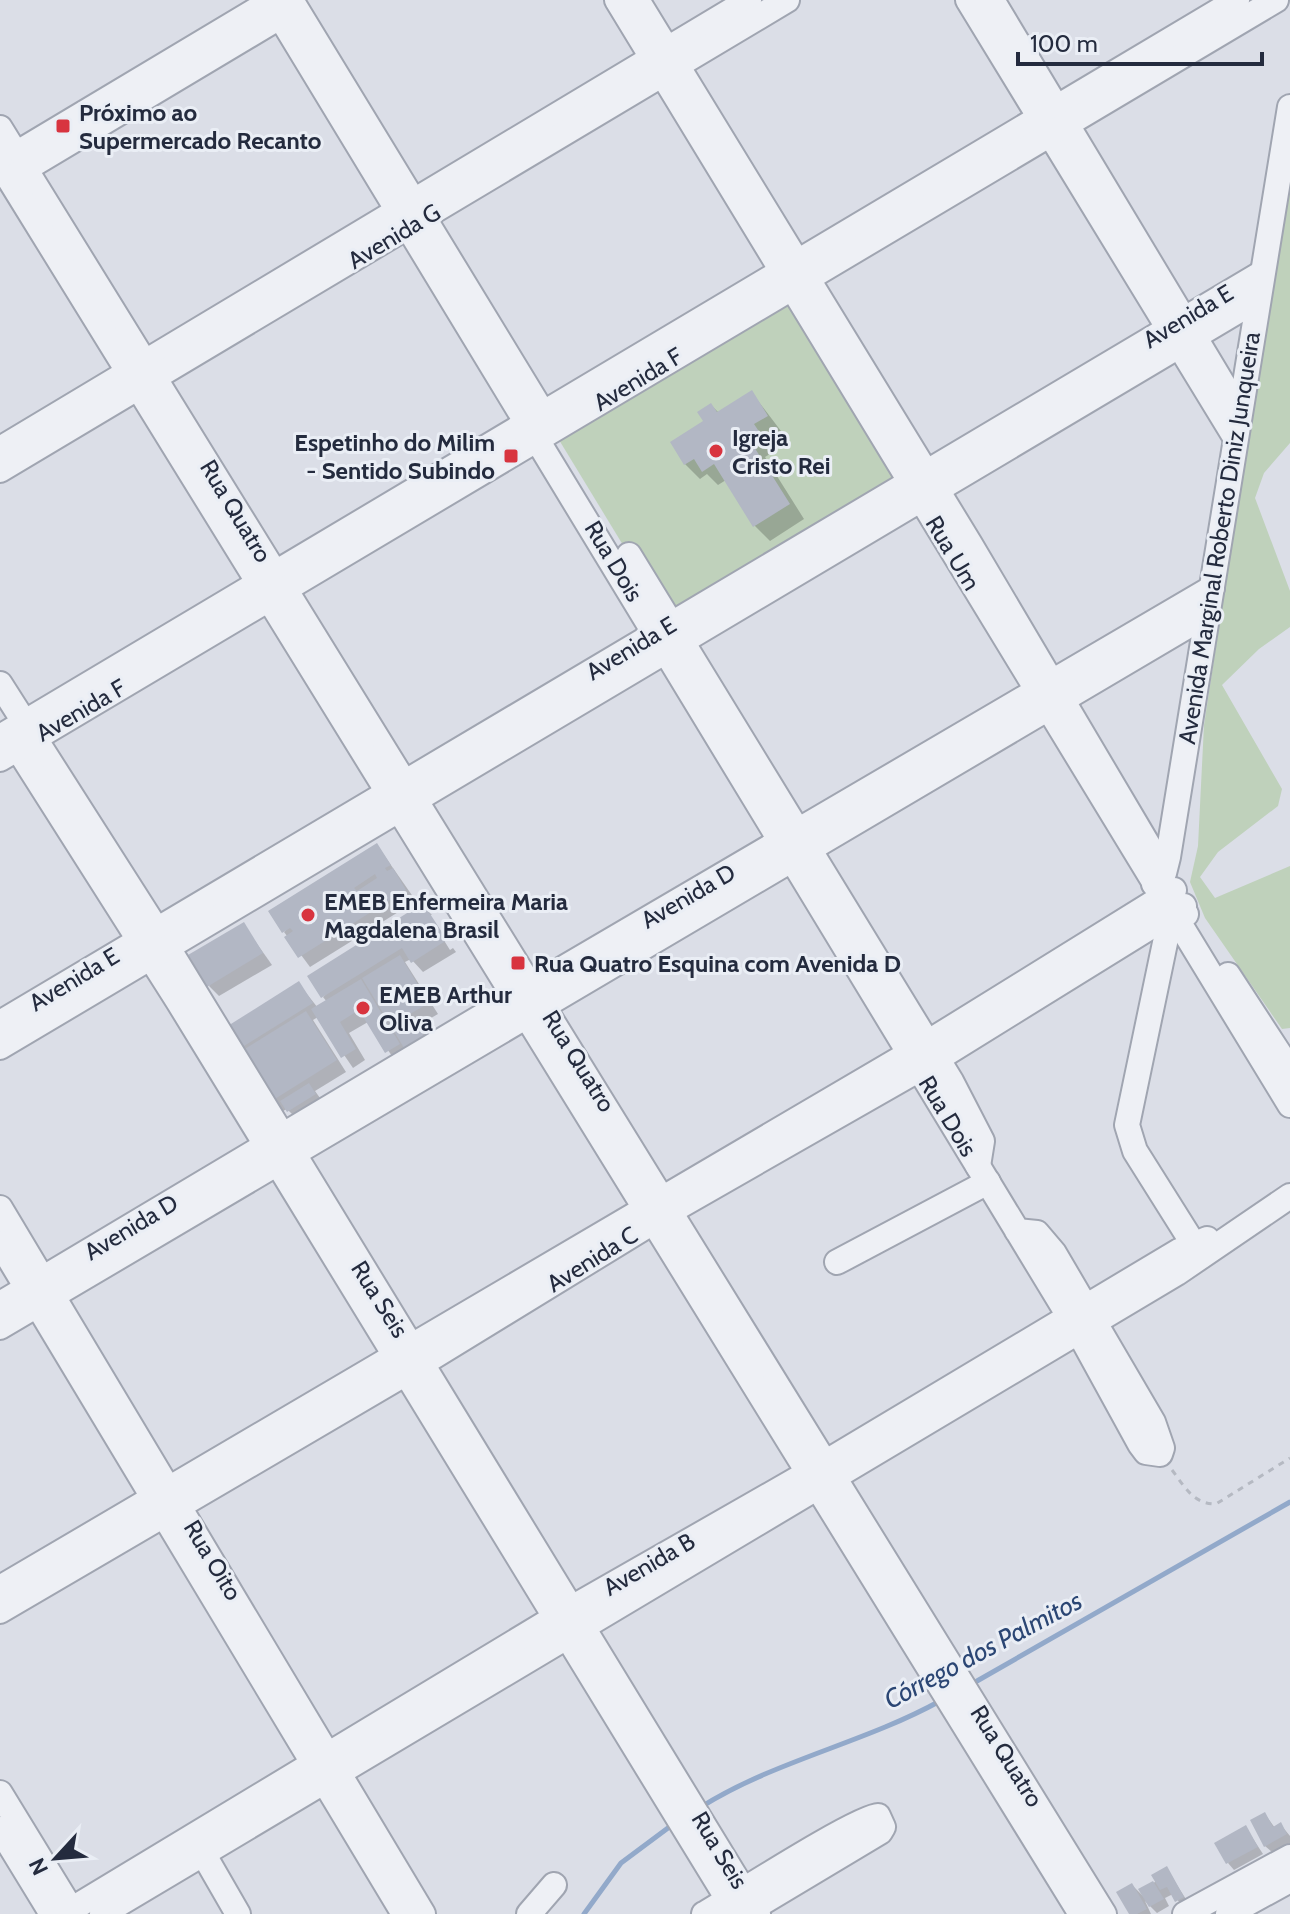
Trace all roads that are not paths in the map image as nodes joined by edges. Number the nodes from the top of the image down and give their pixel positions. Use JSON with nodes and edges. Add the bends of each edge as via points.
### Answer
{"nodes":[{"id":1,"x":617,"y":0,"type":"edge"},
{"id":2,"x":637,"y":0,"type":"edge"},
{"id":3,"x":787,"y":0,"type":"edge"},
{"id":4,"x":968,"y":0,"type":"edge"},
{"id":5,"x":992,"y":0,"type":"edge"},
{"id":6,"x":1237,"y":0,"type":"edge"},
{"id":7,"x":1276,"y":0,"type":"edge"},
{"id":8,"x":284,"y":4,"type":"edge"},
{"id":9,"x":740,"y":13,"type":"edge"},
{"id":10,"x":665,"y":62,"type":"junction"},
{"id":11,"x":1290,"y":107,"type":"edge"},
{"id":12,"x":1053,"y":121,"type":"junction"},
{"id":13,"x":0,"y":128,"type":"edge"},
{"id":14,"x":8,"y":169,"type":"edge"},
{"id":15,"x":412,"y":215,"type":"junction"},
{"id":16,"x":1262,"y":273,"type":"junction"},
{"id":17,"x":795,"y":275,"type":"junction"},
{"id":18,"x":1258,"y":299,"type":"junction"},
{"id":19,"x":1181,"y":331,"type":"junction"},
{"id":20,"x":141,"y":374,"type":"junction"},
{"id":21,"x":1239,"y":411,"type":"junction"},
{"id":22,"x":541,"y":426,"type":"junction"},
{"id":23,"x":1235,"y":437,"type":"junction"},
{"id":24,"x":0,"y":449,"type":"edge"},
{"id":25,"x":0,"y":470,"type":"edge"},
{"id":26,"x":923,"y":485,"type":"junction"},
{"id":27,"x":272,"y":587,"type":"junction"},
{"id":28,"x":1212,"y":588,"type":"junction"},
{"id":29,"x":1208,"y":614,"type":"junction"},
{"id":30,"x":669,"y":637,"type":"junction"},
{"id":31,"x":0,"y":684,"type":"edge"},
{"id":32,"x":1050,"y":694,"type":"junction"},
{"id":33,"x":12,"y":737,"type":"edge"},
{"id":34,"x":402,"y":796,"type":"junction"},
{"id":35,"x":797,"y":846,"type":"junction"},
{"id":36,"x":1171,"y":900,"type":"junction"},
{"id":37,"x":154,"y":944,"type":"junction"},
{"id":38,"x":529,"y":1000,"type":"junction"},
{"id":39,"x":0,"y":1023,"type":"edge"},
{"id":40,"x":0,"y":1047,"type":"edge"},
{"id":41,"x":923,"y":1055,"type":"junction"},
{"id":42,"x":1290,"y":1070,"type":"edge"},
{"id":43,"x":1290,"y":1105,"type":"edge"},
{"id":44,"x":278,"y":1151,"type":"junction"},
{"id":45,"x":983,"y":1174,"type":"junction"},
{"id":46,"x":1290,"y":1196,"type":"edge"},
{"id":47,"x":0,"y":1208,"type":"edge"},
{"id":48,"x":657,"y":1210,"type":"junction"},
{"id":49,"x":0,"y":1243,"type":"edge"},
{"id":50,"x":1198,"y":1250,"type":"junction"},
{"id":51,"x":837,"y":1262,"type":"dead end"},
{"id":52,"x":40,"y":1292,"type":"junction"},
{"id":53,"x":0,"y":1304,"type":"edge"},
{"id":54,"x":1082,"y":1319,"type":"junction"},
{"id":55,"x":0,"y":1327,"type":"edge"},
{"id":56,"x":407,"y":1360,"type":"junction"},
{"id":57,"x":1160,"y":1454,"type":"road end"},
{"id":58,"x":821,"y":1475,"type":"junction"},
{"id":59,"x":167,"y":1502,"type":"junction"},
{"id":60,"x":0,"y":1588,"type":"edge"},
{"id":61,"x":0,"y":1611,"type":"edge"},
{"id":62,"x":569,"y":1621,"type":"junction"},
{"id":63,"x":999,"y":1762,"type":"junction"},
{"id":64,"x":327,"y":1768,"type":"junction"},
{"id":65,"x":0,"y":1793,"type":"edge"},
{"id":66,"x":0,"y":1829,"type":"edge"},
{"id":67,"x":204,"y":1855,"type":"junction"},
{"id":68,"x":1290,"y":1857,"type":"edge"},
{"id":69,"x":1290,"y":1880,"type":"edge"},
{"id":70,"x":554,"y":1885,"type":"dead end"},
{"id":71,"x":744,"y":1907,"type":"edge"},
{"id":72,"x":65,"y":1913,"type":"edge"},
{"id":73,"x":102,"y":1914,"type":"edge"},
{"id":74,"x":238,"y":1914,"type":"edge"},
{"id":75,"x":404,"y":1914,"type":"edge"},
{"id":76,"x":423,"y":1914,"type":"edge"},
{"id":77,"x":529,"y":1914,"type":"edge"},
{"id":78,"x":704,"y":1914,"type":"edge"},
{"id":79,"x":1081,"y":1914,"type":"edge"},
{"id":80,"x":1104,"y":1914,"type":"edge"},
{"id":81,"x":1185,"y":1914,"type":"edge"},
{"id":82,"x":1228,"y":1914,"type":"edge"}],
"edges":[{"from":1,"to":10,"type":"street","name":"Rua Um"},
{"from":2,"to":10,"type":"street","name":"Rua Um"},
{"from":3,"to":9,"type":"street","name":"Avenida G"},
{"from":4,"to":12,"type":"street"},
{"from":5,"to":12,"type":"street"},
{"from":6,"to":12,"type":"street","name":"Avenida F"},
{"from":7,"to":12,"type":"street","name":"Avenida F"},
{"from":8,"to":14,"type":"street"},
{"from":8,"to":15,"type":"street","name":"Rua Dois"},
{"from":9,"to":10,"type":"street","name":"Avenida G"},
{"from":10,"to":15,"type":"street","name":"Avenida G"},
{"from":10,"to":17,"type":"street","name":"Rua Um"},
{"from":11,"to":16,"type":"street","name":"Avenida Marginal Roberto Diniz Junqueira"},
{"from":12,"to":17,"type":"street","name":"Avenida F"},
{"from":12,"to":19,"type":"street"},
{"from":13,"to":14,"type":"street","name":"Rua Quatro"},
{"from":14,"to":20,"type":"street","name":"Rua Quatro"},
{"from":15,"to":20,"type":"street","name":"Avenida G"},
{"from":15,"to":22,"type":"street","name":"Rua Dois"},
{"from":16,"to":18,"type":"street","name":"Avenida Marginal Roberto Diniz Junqueira"},
{"from":16,"to":19,"type":"street","name":"Avenida E"},
{"from":17,"to":22,"type":"street","name":"Avenida F"},
{"from":17,"to":26,"type":"street","name":"Rua Um"},
{"from":18,"to":19,"type":"street","name":"Avenida E"},
{"from":18,"to":21,"type":"street","name":"Avenida Marginal Roberto Diniz Junqueira"},
{"from":19,"to":21,"type":"street"},
{"from":19,"to":23,"type":"street"},
{"from":19,"to":26,"type":"street","name":"Avenida E"},
{"from":20,"to":24,"type":"street","name":"Avenida G"},
{"from":20,"to":25,"type":"street","name":"Avenida G"},
{"from":20,"to":27,"type":"street","name":"Rua Quatro"},
{"from":21,"to":23,"type":"street","name":"Avenida Marginal Roberto Diniz Junqueira"},
{"from":22,"to":27,"type":"street","name":"Avenida F"},
{"from":22,"to":30,"type":"street","name":"Rua Dois"},
{"from":23,"to":28,"type":"street","name":"Avenida Marginal Roberto Diniz Junqueira"},
{"from":26,"to":30,"type":"street","name":"Avenida E"},
{"from":26,"to":32,"type":"street","name":"Rua Um"},
{"from":27,"to":33,"type":"street","name":"Avenida F"},
{"from":27,"to":34,"type":"street","name":"Rua Quatro"},
{"from":28,"to":29,"type":"street","name":"Avenida Marginal Roberto Diniz Junqueira"},
{"from":28,"to":32,"type":"street","name":"Avenida D"},
{"from":29,"to":32,"type":"street","name":"Avenida D"},
{"from":29,"to":36,"type":"street","name":"Avenida Marginal Roberto Diniz Junqueira"},
{"from":30,"to":34,"type":"street","name":"Avenida E"},
{"from":30,"to":35,"type":"street","name":"Rua Dois"},
{"from":31,"to":33,"type":"street","name":"Rua Seis"},
{"from":32,"to":35,"type":"street","name":"Avenida D"},
{"from":32,"to":36,"type":"street","name":"Rua Um"},
{"from":33,"to":37,"type":"street","name":"Rua Seis"},
{"from":34,"to":37,"type":"street","name":"Avenida E"},
{"from":34,"to":38,"type":"street","name":"Rua Quatro"},
{"from":35,"to":38,"type":"street","name":"Avenida D"},
{"from":35,"to":41,"type":"street","name":"Rua Dois"},
{"from":36,"to":41,"type":"street","name":"Avenida C"},
{"from":36,"to":42,"type":"street","name":"Rua Um"},
{"from":36,"to":43,"type":"street","name":"Rua Um"},
{"from":36,"to":50,"type":"street","name":"Avenida Marginal Roberto Diniz Junqueira","via":[[1127,1125],[1135,1151]]},
{"from":37,"to":39,"type":"street","name":"Avenida E"},
{"from":37,"to":40,"type":"street","name":"Avenida E"},
{"from":37,"to":44,"type":"street","name":"Rua Seis"},
{"from":38,"to":44,"type":"street","name":"Avenida D"},
{"from":38,"to":48,"type":"street","name":"Rua Quatro"},
{"from":41,"to":45,"type":"street","name":"Rua Dois","via":[[977,1128]]},
{"from":41,"to":48,"type":"street","name":"Avenida C"},
{"from":44,"to":52,"type":"street","name":"Avenida D"},
{"from":44,"to":56,"type":"street","name":"Rua Seis"},
{"from":45,"to":51,"type":"street"},
{"from":45,"to":54,"type":"street","name":"Rua Dois","via":[[1017,1231],[1043,1239]]},
{"from":46,"to":50,"type":"street","name":"Avenida B"},
{"from":47,"to":52,"type":"street","name":"Rua Oito"},
{"from":48,"to":56,"type":"street","name":"Avenida C"},
{"from":48,"to":58,"type":"street","name":"Rua Quatro"},
{"from":49,"to":52,"type":"street","name":"Rua Oito"},
{"from":50,"to":54,"type":"street","name":"Avenida B"},
{"from":52,"to":53,"type":"street","name":"Avenida D"},
{"from":52,"to":55,"type":"street","name":"Avenida D"},
{"from":52,"to":59,"type":"street","name":"Rua Oito"},
{"from":54,"to":57,"type":"street","name":"Rua Dois","via":[[1140,1444],[1146,1452]]},
{"from":54,"to":58,"type":"street","name":"Avenida B"},
{"from":56,"to":59,"type":"street","name":"Avenida C"},
{"from":56,"to":62,"type":"street","name":"Rua Seis"},
{"from":58,"to":62,"type":"street","name":"Avenida B"},
{"from":58,"to":63,"type":"street","name":"Rua Quatro"},
{"from":59,"to":60,"type":"street","name":"Avenida C"},
{"from":59,"to":61,"type":"street","name":"Avenida C"},
{"from":59,"to":64,"type":"street","name":"Rua Oito"},
{"from":62,"to":64,"type":"street","name":"Avenida B"},
{"from":62,"to":71,"type":"street","name":"Rua Seis"},
{"from":63,"to":79,"type":"street","name":"Rua Quatro"},
{"from":63,"to":80,"type":"street","name":"Rua Quatro"},
{"from":64,"to":67,"type":"street","name":"Avenida B"},
{"from":64,"to":72,"type":"street","name":"Avenida B"},
{"from":64,"to":75,"type":"street","name":"Rua Oito"},
{"from":64,"to":76,"type":"street","name":"Rua Oito"},
{"from":65,"to":72,"type":"street"},
{"from":66,"to":72,"type":"street"},
{"from":67,"to":73,"type":"street","name":"Avenida B"},
{"from":67,"to":74,"type":"street"},
{"from":68,"to":81,"type":"street"},
{"from":69,"to":82,"type":"street"},
{"from":70,"to":77,"type":"street"},
{"from":71,"to":71,"type":"street","via":[[880,1832],[878,1816],[848,1829]]},
{"from":71,"to":78,"type":"street"}]}
